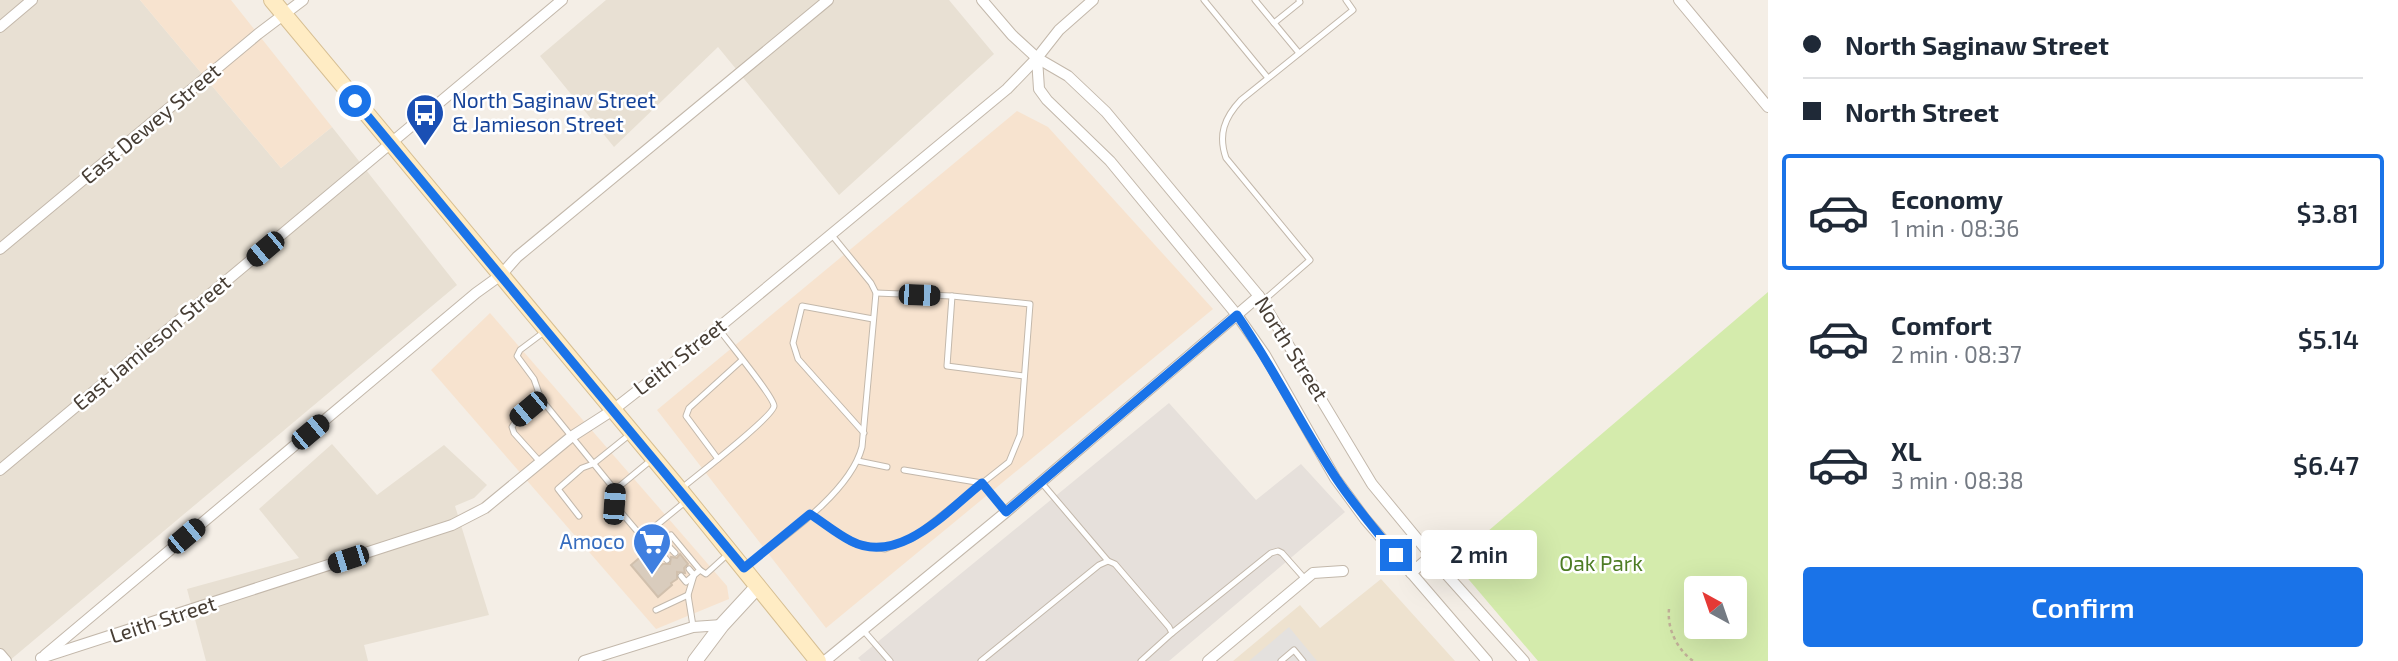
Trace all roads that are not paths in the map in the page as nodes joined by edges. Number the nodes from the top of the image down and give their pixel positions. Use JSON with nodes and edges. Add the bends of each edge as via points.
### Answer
{"nodes":[{"id":1,"x":32,"y":0,"type":"edge"},
{"id":2,"x":272,"y":0,"type":"edge"},
{"id":3,"x":303,"y":0,"type":"edge"},
{"id":4,"x":562,"y":0,"type":"edge"},
{"id":5,"x":828,"y":0,"type":"edge"},
{"id":6,"x":982,"y":0,"type":"edge"},
{"id":7,"x":1093,"y":0,"type":"edge"},
{"id":8,"x":1204,"y":0,"type":"edge"},
{"id":9,"x":1255,"y":0,"type":"edge"},
{"id":10,"x":1299,"y":0,"type":"edge"},
{"id":11,"x":1346,"y":0,"type":"edge"},
{"id":12,"x":1679,"y":0,"type":"edge"},
{"id":13,"x":285,"y":15,"type":"junction"},
{"id":14,"x":1274,"y":23,"type":"junction"},
{"id":15,"x":0,"y":27,"type":"edge"},
{"id":16,"x":1299,"y":53,"type":"junction"},
{"id":17,"x":1037,"y":58,"type":"junction"},
{"id":18,"x":1268,"y":78,"type":"junction"},
{"id":19,"x":1768,"y":107,"type":"edge"},
{"id":20,"x":390,"y":144,"type":"junction"},
{"id":21,"x":831,"y":234,"type":"junction"},
{"id":22,"x":0,"y":249,"type":"edge"},
{"id":23,"x":501,"y":275,"type":"junction"},
{"id":24,"x":876,"y":293,"type":"junction"},
{"id":25,"x":952,"y":296,"type":"junction"},
{"id":26,"x":1261,"y":298,"type":"junction"},
{"id":27,"x":1237,"y":315,"type":"junction"},
{"id":28,"x":873,"y":319,"type":"junction"},
{"id":29,"x":718,"y":328,"type":"junction"},
{"id":30,"x":546,"y":330,"type":"junction"},
{"id":31,"x":742,"y":360,"type":"junction"},
{"id":32,"x":1024,"y":376,"type":"junction"},
{"id":33,"x":541,"y":399,"type":"junction"},
{"id":34,"x":612,"y":410,"type":"junction"},
{"id":35,"x":632,"y":433,"type":"junction"},
{"id":36,"x":864,"y":433,"type":"junction"},
{"id":37,"x":571,"y":437,"type":"junction"},
{"id":38,"x":653,"y":458,"type":"junction"},
{"id":39,"x":718,"y":459,"type":"junction"},
{"id":40,"x":858,"y":461,"type":"junction"},
{"id":41,"x":541,"y":463,"type":"junction"},
{"id":42,"x":593,"y":464,"type":"junction"},
{"id":43,"x":887,"y":467,"type":"dead end"},
{"id":44,"x":0,"y":470,"type":"edge"},
{"id":45,"x":904,"y":470,"type":"dead end"},
{"id":46,"x":1041,"y":482,"type":"junction"},
{"id":47,"x":982,"y":483,"type":"junction"},
{"id":48,"x":615,"y":490,"type":"junction"},
{"id":49,"x":683,"y":495,"type":"junction"},
{"id":50,"x":1006,"y":512,"type":"junction"},
{"id":51,"x":810,"y":514,"type":"junction"},
{"id":52,"x":579,"y":516,"type":"dead end"},
{"id":53,"x":652,"y":529,"type":"junction"},
{"id":54,"x":664,"y":541,"type":"junction"},
{"id":55,"x":730,"y":552,"type":"junction"},
{"id":56,"x":675,"y":553,"type":"dead end"},
{"id":57,"x":1432,"y":555,"type":"junction"},
{"id":58,"x":667,"y":560,"type":"dead end"},
{"id":59,"x":1108,"y":561,"type":"junction"},
{"id":60,"x":744,"y":568,"type":"junction"},
{"id":61,"x":689,"y":569,"type":"dead end"},
{"id":62,"x":700,"y":570,"type":"junction"},
{"id":63,"x":1343,"y":571,"type":"dead end"},
{"id":64,"x":1411,"y":573,"type":"junction"},
{"id":65,"x":694,"y":575,"type":"junction"},
{"id":66,"x":681,"y":576,"type":"dead end"},
{"id":67,"x":1304,"y":579,"type":"junction"},
{"id":68,"x":758,"y":586,"type":"junction"},
{"id":69,"x":688,"y":595,"type":"junction"},
{"id":70,"x":656,"y":610,"type":"dead end"},
{"id":71,"x":722,"y":625,"type":"junction"},
{"id":72,"x":693,"y":627,"type":"junction"},
{"id":73,"x":863,"y":630,"type":"junction"},
{"id":74,"x":1172,"y":633,"type":"junction"},
{"id":75,"x":0,"y":654,"type":"edge"},
{"id":76,"x":40,"y":659,"type":"edge"},
{"id":77,"x":6,"y":661,"type":"edge"},
{"id":78,"x":584,"y":661,"type":"edge"},
{"id":79,"x":695,"y":661,"type":"edge"},
{"id":80,"x":818,"y":661,"type":"edge"},
{"id":81,"x":825,"y":661,"type":"edge"},
{"id":82,"x":890,"y":661,"type":"edge"},
{"id":83,"x":981,"y":661,"type":"edge"},
{"id":84,"x":1141,"y":661,"type":"edge"},
{"id":85,"x":1208,"y":661,"type":"edge"},
{"id":86,"x":1281,"y":661,"type":"edge"},
{"id":87,"x":1303,"y":661,"type":"edge"},
{"id":88,"x":1487,"y":661,"type":"edge"},
{"id":89,"x":1524,"y":661,"type":"edge"}],
"edges":[{"from":1,"to":15,"type":"street"},
{"from":2,"to":13,"type":"main road"},
{"from":3,"to":13,"type":"street","name":"East Dewey Street"},
{"from":4,"to":20,"type":"street","name":"East Jamieson Street"},
{"from":5,"to":23,"type":"street"},
{"from":6,"to":17,"type":"street","name":"North Street"},
{"from":7,"to":17,"type":"street","name":"Leith Street","via":[[1059,30]]},
{"from":8,"to":18,"type":"lane"},
{"from":9,"to":14,"type":"lane"},
{"from":10,"to":14,"type":"lane"},
{"from":11,"to":16,"type":"lane","via":[[1353,10]]},
{"from":12,"to":19,"type":"street"},
{"from":13,"to":20,"type":"main road"},
{"from":13,"to":22,"type":"street","name":"East Dewey Street"},
{"from":14,"to":16,"type":"lane"},
{"from":16,"to":18,"type":"lane"},
{"from":17,"to":21,"type":"street","name":"Leith Street","via":[[1007,89]]},
{"from":17,"to":26,"type":"street","name":"North Street","via":[[1068,76],[1106,112]]},
{"from":17,"to":27,"type":"street","name":"North Street","via":[[1039,89],[1047,100],[1110,161]]},
{"from":18,"to":26,"type":"lane","via":[[1229,113],[1221,144],[1227,158],[1310,260]]},
{"from":20,"to":23,"type":"main road"},
{"from":20,"to":44,"type":"street","name":"East Jamieson Street"},
{"from":21,"to":24,"type":"lane"},
{"from":21,"to":29,"type":"street","name":"Leith Street"},
{"from":23,"to":30,"type":"main road"},
{"from":23,"to":76,"type":"street"},
{"from":24,"to":25,"type":"lane"},
{"from":24,"to":28,"type":"lane"},
{"from":25,"to":32,"type":"lane","via":[[947,366]]},
{"from":25,"to":32,"type":"lane","via":[[1030,304]]},
{"from":26,"to":27,"type":"street"},
{"from":26,"to":57,"type":"street","name":"North Street","via":[[1373,484]]},
{"from":27,"to":46,"type":"street"},
{"from":27,"to":64,"type":"street","name":"North Street","via":[[1335,478]]},
{"from":28,"to":36,"type":"lane"},
{"from":28,"to":36,"type":"lane","via":[[802,306],[793,343],[798,359]]},
{"from":29,"to":31,"type":"lane"},
{"from":29,"to":34,"type":"street","name":"Leith Street"},
{"from":30,"to":33,"type":"lane","via":[[517,356],[534,379]]},
{"from":30,"to":34,"type":"main road"},
{"from":31,"to":39,"type":"lane","via":[[689,408],[687,416]]},
{"from":31,"to":39,"type":"lane","via":[[766,390],[773,409]]},
{"from":32,"to":47,"type":"lane","via":[[1020,435],[1009,462]]},
{"from":33,"to":37,"type":"lane"},
{"from":33,"to":41,"type":"lane","via":[[512,426]]},
{"from":34,"to":35,"type":"main road"},
{"from":34,"to":37,"type":"street","name":"Leith Street"},
{"from":35,"to":38,"type":"main road"},
{"from":35,"to":42,"type":"lane"},
{"from":36,"to":40,"type":"lane"},
{"from":37,"to":41,"type":"street","name":"Leith Street"},
{"from":37,"to":42,"type":"lane"},
{"from":38,"to":48,"type":"lane"},
{"from":38,"to":49,"type":"main road"},
{"from":39,"to":49,"type":"lane"},
{"from":40,"to":43,"type":"lane"},
{"from":40,"to":51,"type":"lane","via":[[840,488]]},
{"from":41,"to":76,"type":"street","name":"Leith Street","via":[[485,508],[452,525]]},
{"from":42,"to":48,"type":"lane"},
{"from":42,"to":52,"type":"lane","via":[[558,489]]},
{"from":45,"to":47,"type":"lane"},
{"from":46,"to":50,"type":"street"},
{"from":46,"to":59,"type":"lane"},
{"from":47,"to":50,"type":"lane"},
{"from":47,"to":51,"type":"lane","via":[[913,538],[885,549],[853,542]]},
{"from":48,"to":53,"type":"lane","via":[[614,504],[637,531]]},
{"from":49,"to":53,"type":"lane"},
{"from":49,"to":55,"type":"main road"},
{"from":50,"to":73,"type":"street"},
{"from":51,"to":60,"type":"lane"},
{"from":53,"to":54,"type":"lane"},
{"from":54,"to":56,"type":"lane"},
{"from":54,"to":58,"type":"lane","via":[[656,548]]},
{"from":54,"to":62,"type":"lane","via":[[671,536]]},
{"from":55,"to":60,"type":"main road"},
{"from":55,"to":62,"type":"lane","via":[[706,574]]},
{"from":57,"to":64,"type":"street"},
{"from":57,"to":89,"type":"street","name":"North Street"},
{"from":59,"to":74,"type":"lane"},
{"from":59,"to":83,"type":"lane"},
{"from":60,"to":68,"type":"main road"},
{"from":61,"to":65,"type":"lane"},
{"from":62,"to":65,"type":"lane"},
{"from":63,"to":67,"type":"street","via":[[1312,573]]},
{"from":64,"to":88,"type":"street","name":"North Street"},
{"from":65,"to":66,"type":"lane","via":[[686,582]]},
{"from":65,"to":69,"type":"lane"},
{"from":67,"to":74,"type":"lane","via":[[1282,553],[1271,553]]},
{"from":67,"to":85,"type":"street"},
{"from":68,"to":71,"type":"street"},
{"from":68,"to":80,"type":"main road"},
{"from":69,"to":70,"type":"lane"},
{"from":69,"to":72,"type":"lane"},
{"from":71,"to":72,"type":"street"},
{"from":71,"to":79,"type":"street"},
{"from":72,"to":78,"type":"street"},
{"from":73,"to":81,"type":"street"},
{"from":73,"to":82,"type":"lane"},
{"from":74,"to":84,"type":"lane"},
{"from":75,"to":77,"type":"street"},
{"from":86,"to":87,"type":"lane","via":[[1294,650]]}]}
